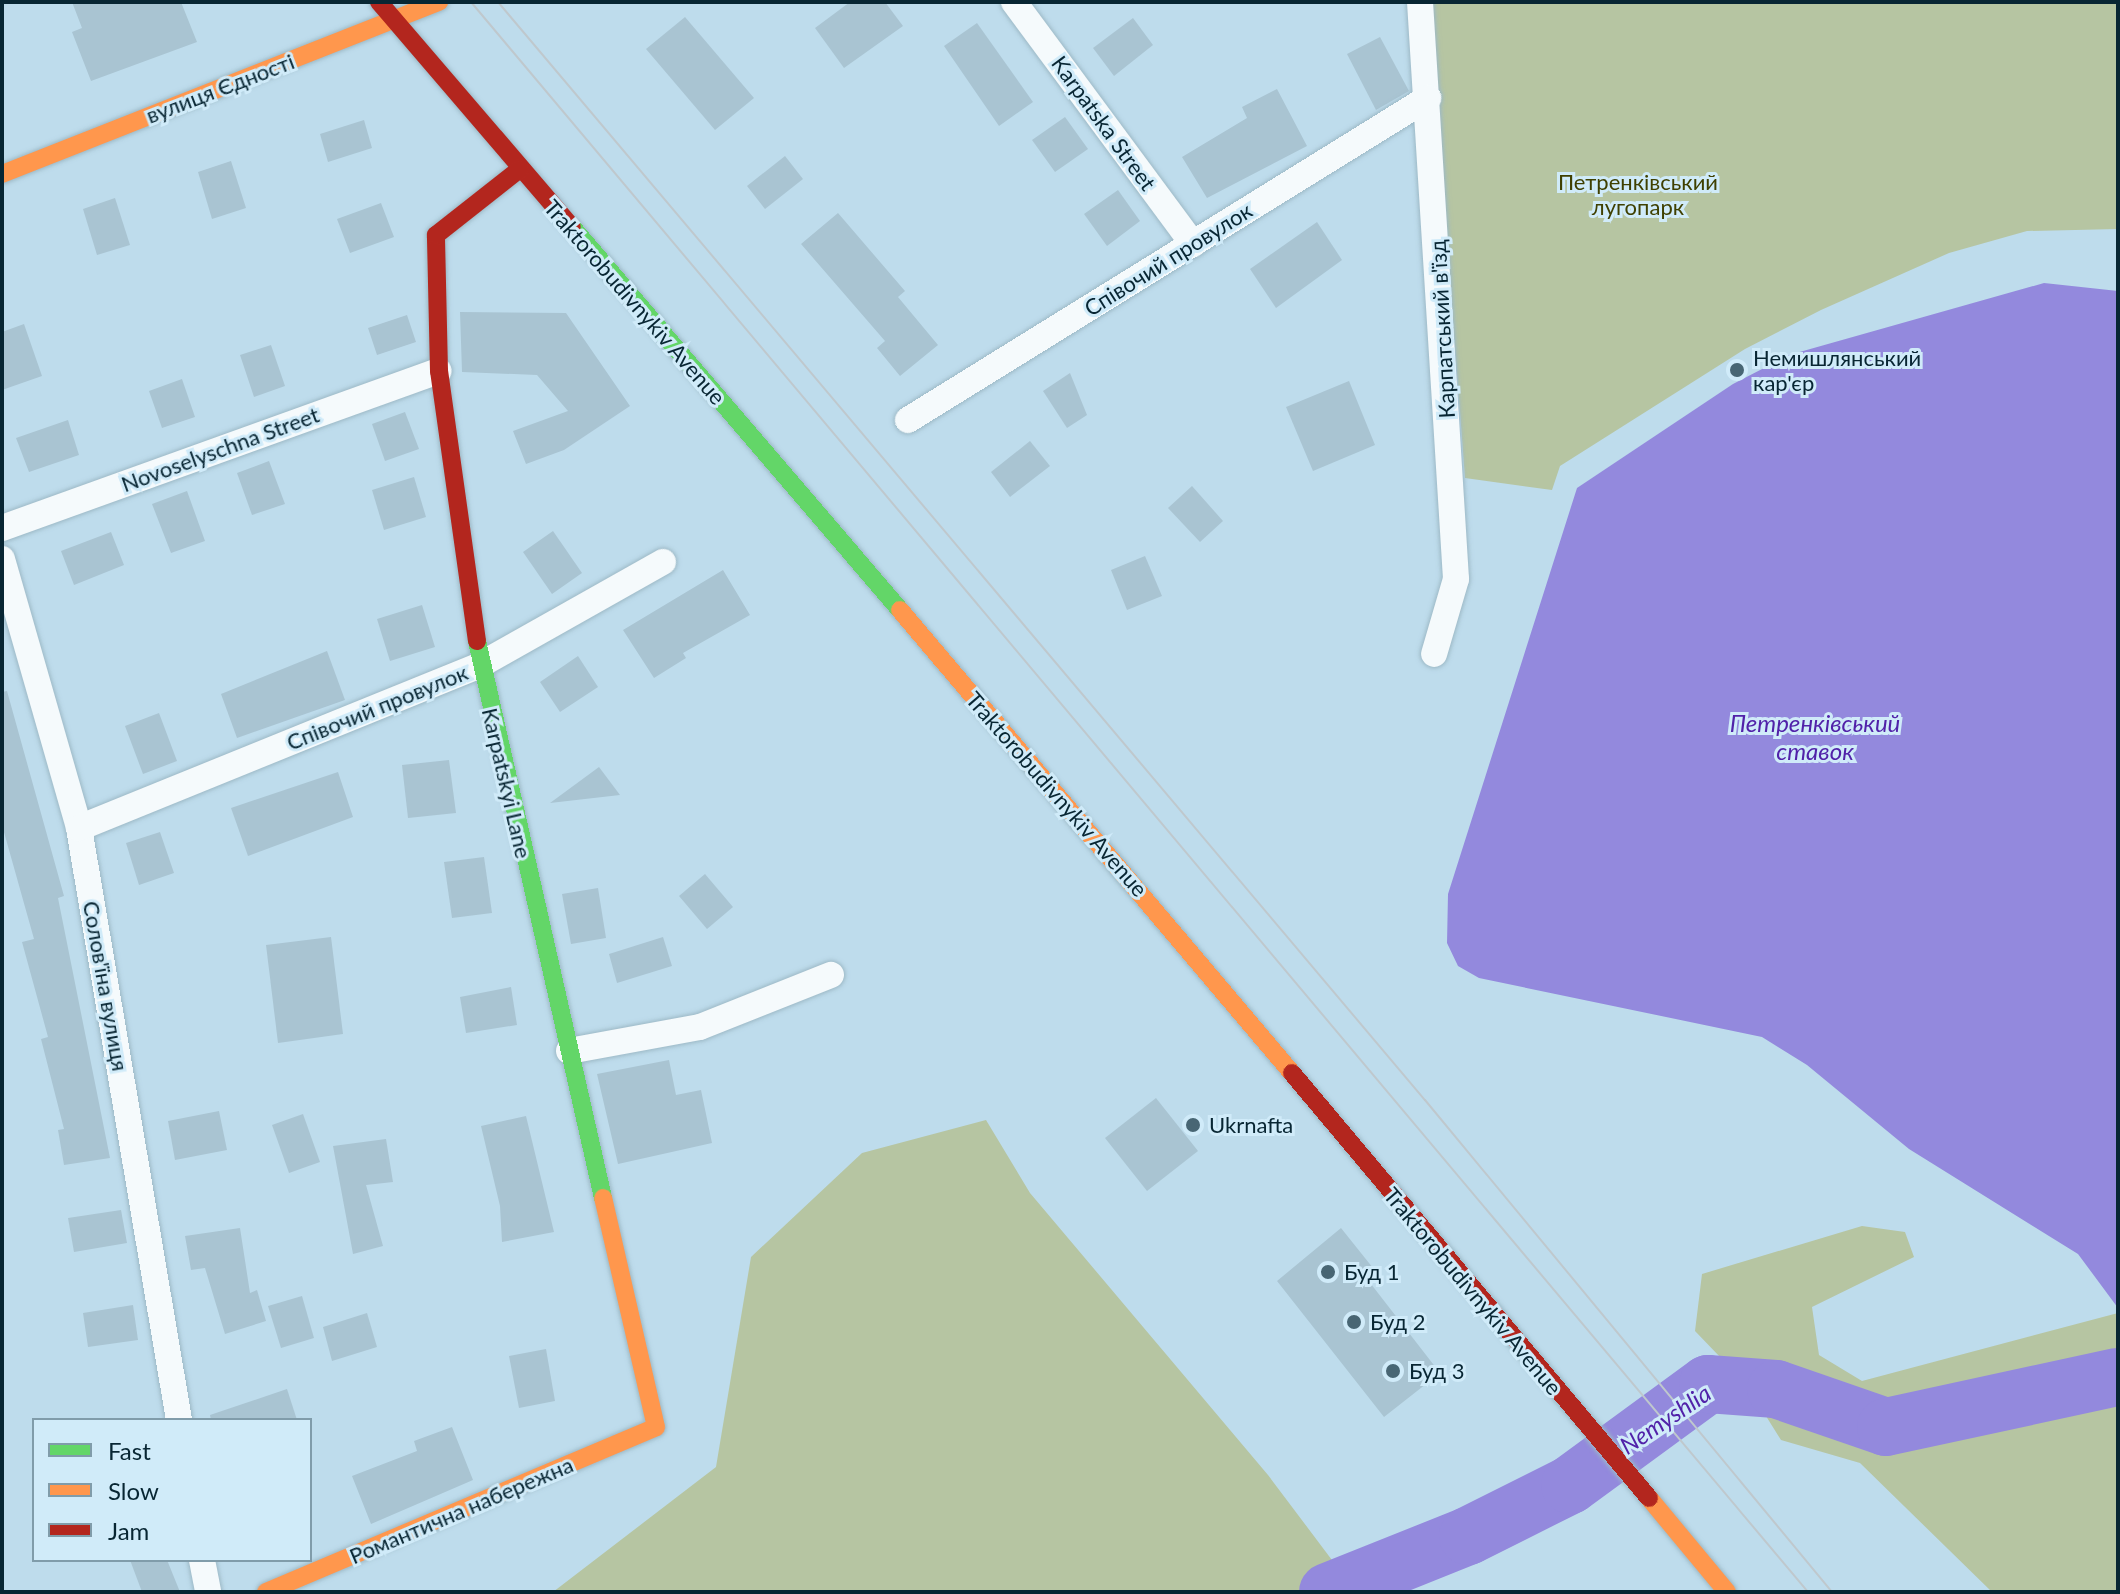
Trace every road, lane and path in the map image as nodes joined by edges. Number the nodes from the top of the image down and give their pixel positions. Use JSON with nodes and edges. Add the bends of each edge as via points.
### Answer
{"nodes":[{"id":1,"x":379,"y":2,"type":"edge"},
{"id":2,"x":439,"y":2,"type":"edge"},
{"id":3,"x":1014,"y":2,"type":"edge"},
{"id":4,"x":1420,"y":2,"type":"edge"},
{"id":5,"x":396,"y":19,"type":"junction"},
{"id":6,"x":1428,"y":98,"type":"junction"},
{"id":7,"x":5,"y":163,"type":"edge"},
{"id":8,"x":520,"y":169,"type":"junction"},
{"id":9,"x":1193,"y":244,"type":"junction"},
{"id":10,"x":439,"y":371,"type":"junction"},
{"id":11,"x":908,"y":420,"type":"dead end"},
{"id":12,"x":2,"y":528,"type":"edge"},
{"id":13,"x":2,"y":559,"type":"edge"},
{"id":14,"x":663,"y":562,"type":"dead end"},
{"id":15,"x":1434,"y":654,"type":"dead end"},
{"id":16,"x":480,"y":665,"type":"junction"},
{"id":17,"x":79,"y":828,"type":"junction"},
{"id":18,"x":831,"y":975,"type":"dead end"},
{"id":19,"x":569,"y":1051,"type":"junction"},
{"id":20,"x":179,"y":1418,"type":"edge"},
{"id":21,"x":656,"y":1427,"type":"joint"},
{"id":22,"x":202,"y":1562,"type":"edge"},
{"id":23,"x":208,"y":1592,"type":"edge"},
{"id":24,"x":266,"y":1592,"type":"edge"},
{"id":25,"x":1727,"y":1592,"type":"edge"}],
"edges":[{"from":1,"to":5,"type":"main road","name":"Traktorobudivnykiv Avenue"},
{"from":2,"to":5,"type":"main road","name":"вулиця Єдності"},
{"from":3,"to":9,"type":"street","name":"Karpatska Street"},
{"from":4,"to":6,"type":"street","name":"Карпатський в'їзд"},
{"from":5,"to":7,"type":"main road","name":"вулиця Єдності"},
{"from":5,"to":8,"type":"main road","name":"Traktorobudivnykiv Avenue"},
{"from":6,"to":9,"type":"street","name":"Співочий провулок"},
{"from":6,"to":15,"type":"street","name":"Карпатський в'їзд","via":[[1456,579]]},
{"from":8,"to":10,"type":"main road","name":"Karpatskyi Lane","via":[[436,235]]},
{"from":8,"to":25,"type":"main road","name":"Traktorobudivnykiv Avenue","via":[[1142,893]]},
{"from":9,"to":11,"type":"street","name":"Співочий провулок"},
{"from":10,"to":12,"type":"street","name":"Novoselyschna Street"},
{"from":10,"to":16,"type":"main road","name":"Karpatskyi Lane"},
{"from":13,"to":17,"type":"street","name":"Солов'їна вулиця"},
{"from":14,"to":16,"type":"street","name":"Співочий провулок"},
{"from":16,"to":17,"type":"street","name":"Співочий провулок"},
{"from":16,"to":19,"type":"main road","name":"Karpatskyi Lane"},
{"from":17,"to":20,"type":"street","name":"Солов'їна вулиця"},
{"from":18,"to":19,"type":"street","via":[[700,1027]]},
{"from":19,"to":21,"type":"main road","name":"Karpatskyi Lane"},
{"from":21,"to":24,"type":"main road","name":"Романтична набережна"},
{"from":22,"to":23,"type":"street"}]}
